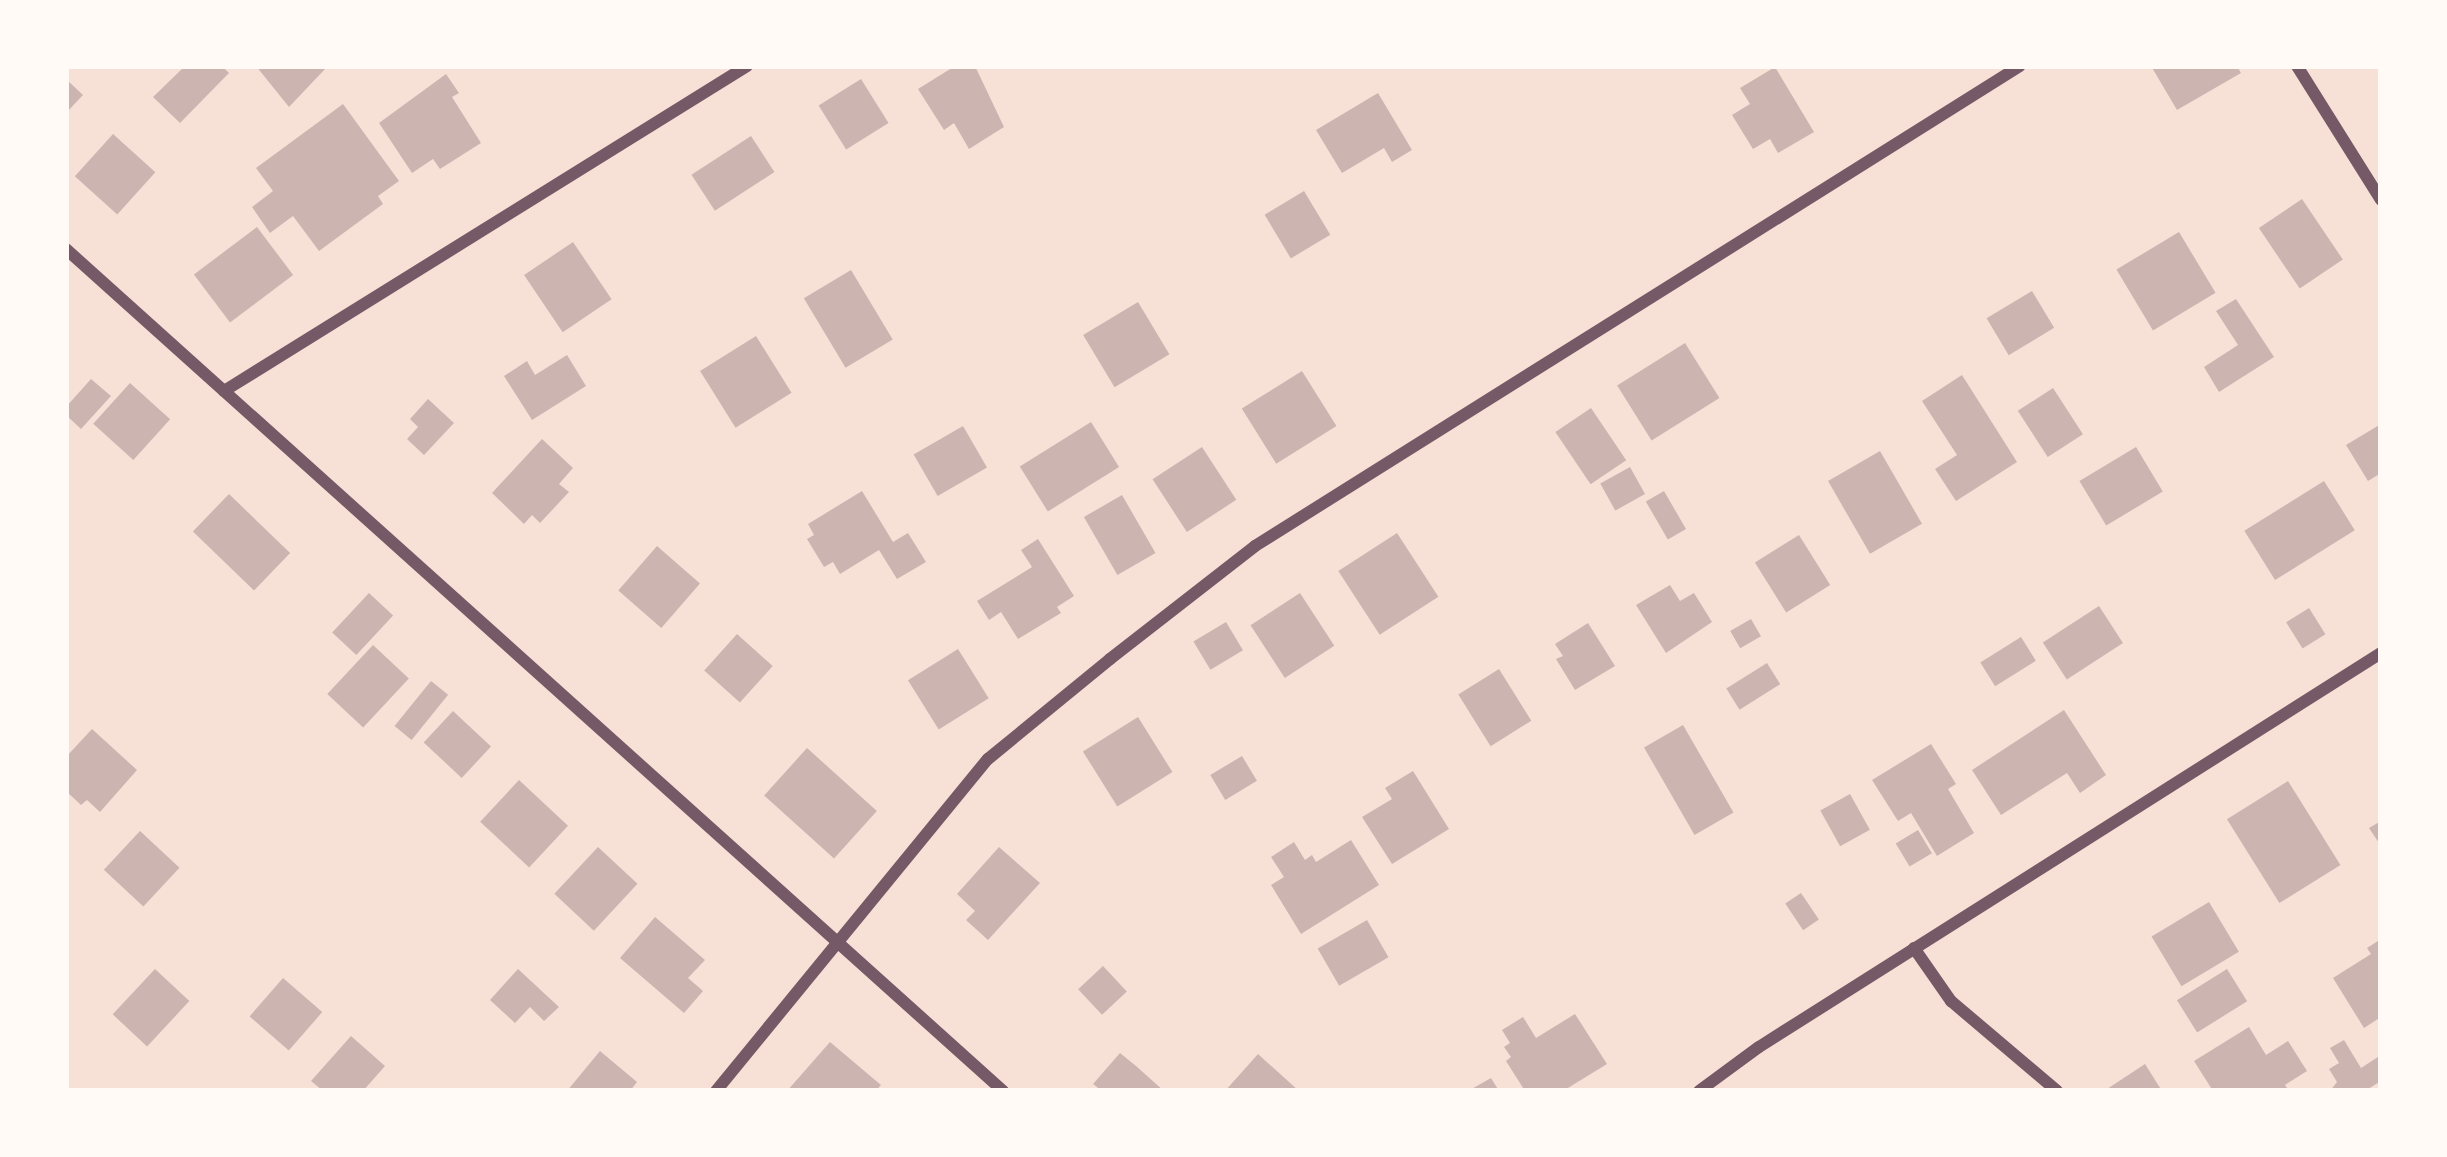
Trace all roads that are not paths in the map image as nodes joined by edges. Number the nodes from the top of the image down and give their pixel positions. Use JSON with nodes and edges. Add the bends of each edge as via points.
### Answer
{"nodes":[{"id":1,"x":746,"y":66,"type":"edge"},
{"id":2,"x":2020,"y":66,"type":"edge"},
{"id":3,"x":2296,"y":66,"type":"edge"},
{"id":4,"x":2381,"y":200,"type":"edge"},
{"id":5,"x":66,"y":249,"type":"edge"},
{"id":6,"x":224,"y":391,"type":"junction"},
{"id":7,"x":2381,"y":652,"type":"edge"},
{"id":8,"x":837,"y":943,"type":"junction"},
{"id":9,"x":1914,"y":948,"type":"junction"},
{"id":10,"x":716,"y":1091,"type":"edge"},
{"id":11,"x":1003,"y":1091,"type":"edge"},
{"id":12,"x":1699,"y":1091,"type":"edge"},
{"id":13,"x":2056,"y":1091,"type":"edge"}],
"edges":[{"from":1,"to":6,"type":"street"},
{"from":2,"to":8,"type":"street","via":[[1255,546],[988,759]]},
{"from":3,"to":4,"type":"street"},
{"from":5,"to":6,"type":"street"},
{"from":6,"to":8,"type":"street"},
{"from":7,"to":9,"type":"street"},
{"from":8,"to":10,"type":"street"},
{"from":8,"to":11,"type":"street"},
{"from":9,"to":12,"type":"street"},
{"from":9,"to":13,"type":"street","via":[[1951,1001]]}]}
